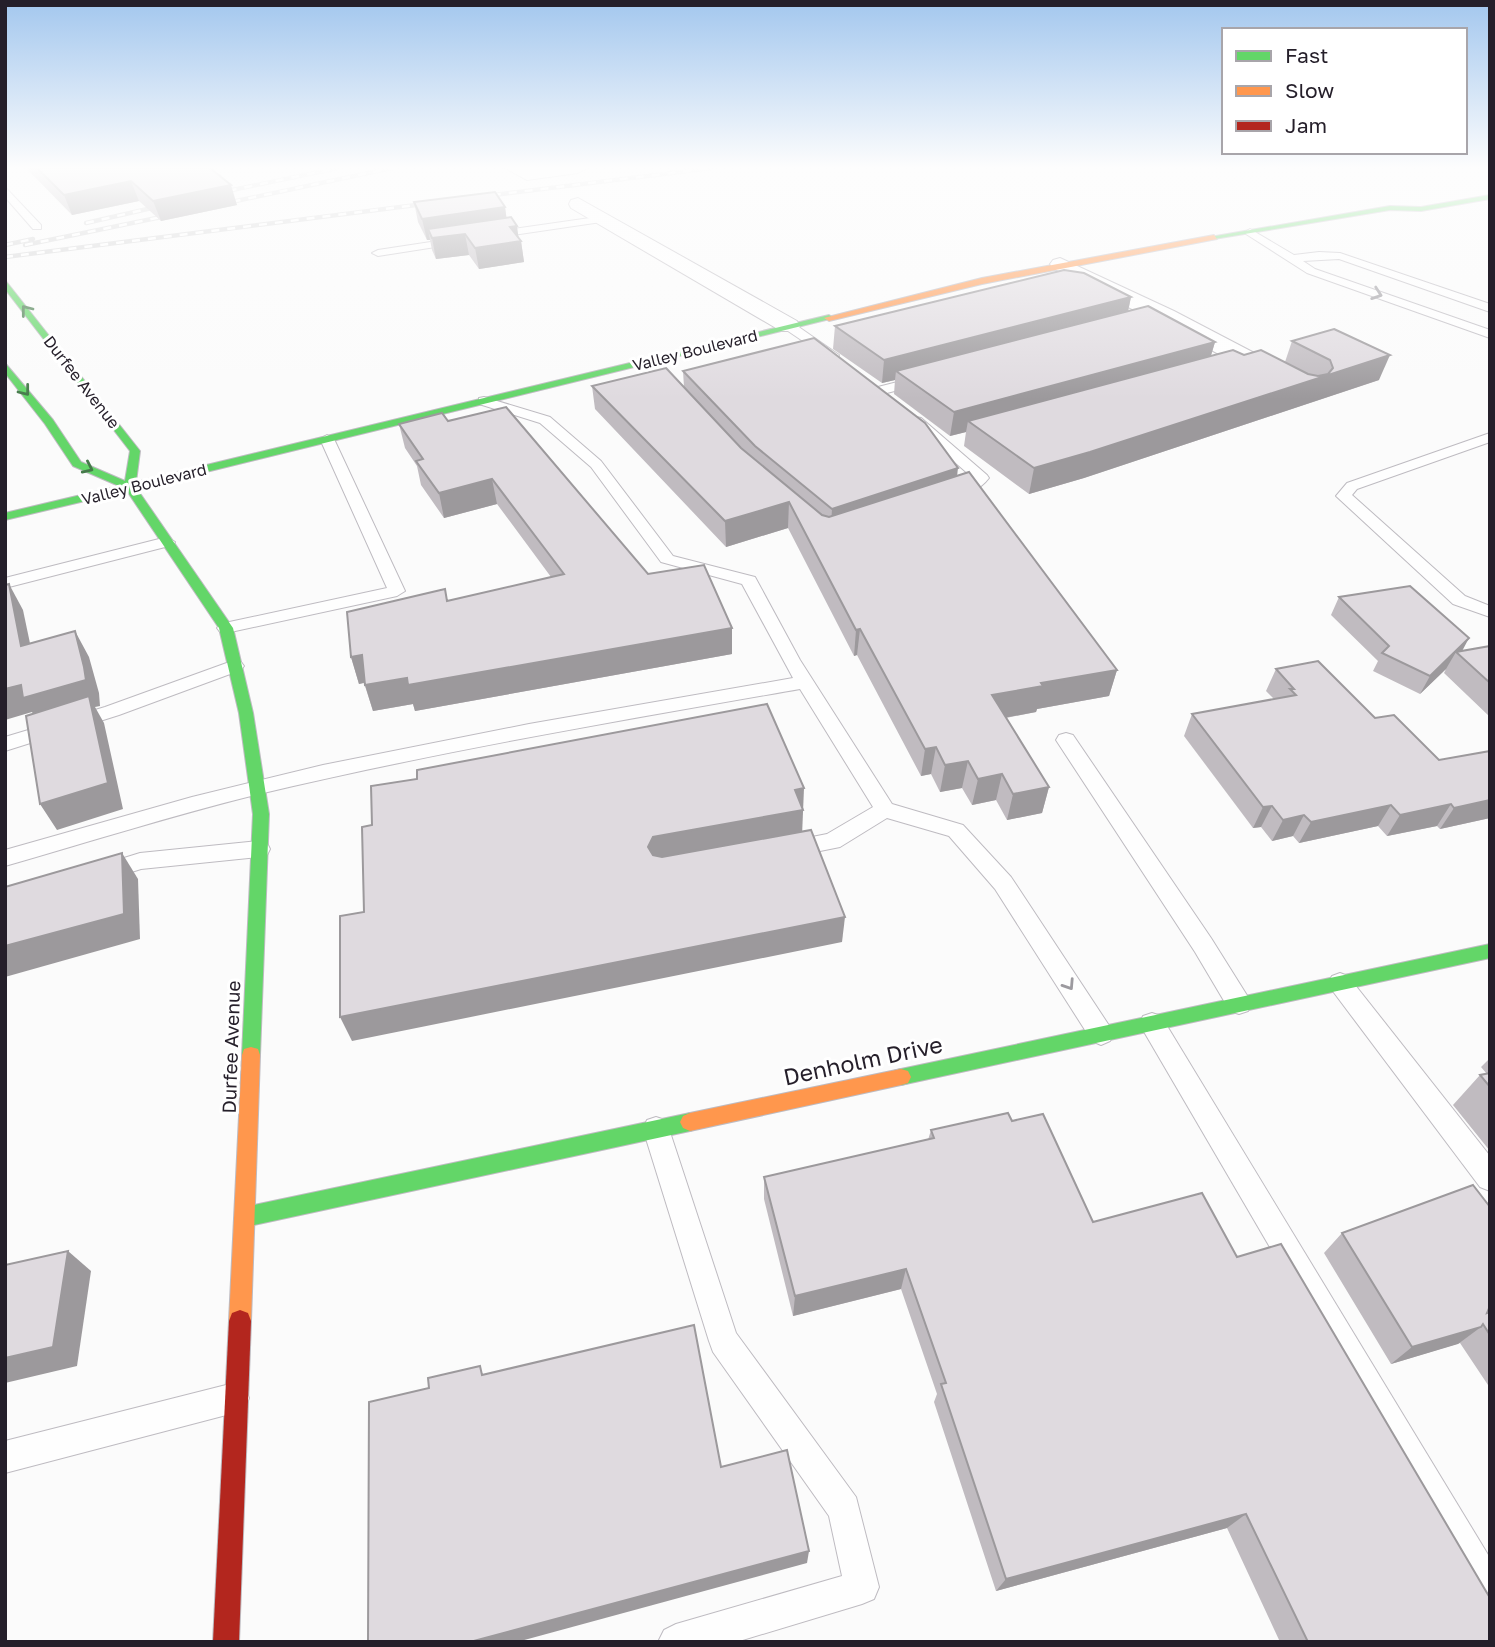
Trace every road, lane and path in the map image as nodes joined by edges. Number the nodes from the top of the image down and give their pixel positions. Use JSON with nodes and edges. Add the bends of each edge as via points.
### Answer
{"nodes":[{"id":1,"x":432,"y":245,"type":"edge"},
{"id":2,"x":648,"y":245,"type":"edge"},
{"id":3,"x":1174,"y":245,"type":"edge"},
{"id":4,"x":1270,"y":245,"type":"edge"},
{"id":5,"x":378,"y":253,"type":"dead end"},
{"id":6,"x":1292,"y":259,"type":"junction"},
{"id":7,"x":1060,"y":264,"type":"junction"},
{"id":8,"x":5,"y":283,"type":"edge"},
{"id":9,"x":1490,"y":308,"type":"edge"},
{"id":10,"x":789,"y":327,"type":"junction"},
{"id":11,"x":1490,"y":334,"type":"edge"},
{"id":12,"x":1251,"y":360,"type":"junction"},
{"id":13,"x":842,"y":362,"type":"edge"},
{"id":14,"x":5,"y":366,"type":"edge"},
{"id":15,"x":1227,"y":367,"type":"edge"},
{"id":16,"x":933,"y":376,"type":"edge"},
{"id":17,"x":1297,"y":385,"type":"edge"},
{"id":18,"x":484,"y":401,"type":"junction"},
{"id":19,"x":1490,"y":437,"type":"edge"},
{"id":20,"x":327,"y":439,"type":"junction"},
{"id":21,"x":130,"y":487,"type":"junction"},
{"id":22,"x":937,"y":498,"type":"edge"},
{"id":23,"x":5,"y":517,"type":"edge"},
{"id":24,"x":167,"y":541,"type":"junction"},
{"id":25,"x":5,"y":583,"type":"edge"},
{"id":26,"x":1490,"y":612,"type":"edge"},
{"id":27,"x":226,"y":628,"type":"junction"},
{"id":28,"x":235,"y":666,"type":"junction"},
{"id":29,"x":805,"y":682,"type":"junction"},
{"id":30,"x":1066,"y":740,"type":"dead end"},
{"id":31,"x":5,"y":744,"type":"edge"},
{"id":32,"x":257,"y":787,"type":"junction"},
{"id":33,"x":885,"y":810,"type":"junction"},
{"id":34,"x":259,"y":849,"type":"junction"},
{"id":35,"x":767,"y":853,"type":"edge"},
{"id":36,"x":5,"y":858,"type":"edge"},
{"id":37,"x":79,"y":881,"type":"edge"},
{"id":38,"x":1490,"y":951,"type":"edge"},
{"id":39,"x":1340,"y":983,"type":"junction"},
{"id":40,"x":1239,"y":1004,"type":"junction"},
{"id":41,"x":1152,"y":1023,"type":"junction"},
{"id":42,"x":1101,"y":1034,"type":"junction"},
{"id":43,"x":656,"y":1129,"type":"junction"},
{"id":44,"x":1490,"y":1178,"type":"edge"},
{"id":45,"x":245,"y":1217,"type":"junction"},
{"id":46,"x":237,"y":1397,"type":"junction"},
{"id":47,"x":5,"y":1457,"type":"edge"},
{"id":48,"x":1490,"y":1591,"type":"edge"},
{"id":49,"x":226,"y":1642,"type":"edge"},
{"id":50,"x":676,"y":1642,"type":"edge"}],
"edges":[{"from":1,"to":5,"type":"lane"},
{"from":2,"to":10,"type":"street"},
{"from":3,"to":7,"type":"main road","name":"Valley Boulevard"},
{"from":4,"to":6,"type":"lane"},
{"from":6,"to":9,"type":"lane","via":[[1339,256]]},
{"from":6,"to":11,"type":"lane","one_way":true,"via":[[1311,271]]},
{"from":7,"to":10,"type":"main road","name":"Valley Boulevard"},
{"from":7,"to":12,"type":"street","via":[[1155,319]]},
{"from":21,"to":8,"type":"main road","name":"Durfee Avenue","one_way":true,"via":[[135,451]]},
{"from":10,"to":13,"type":"lane"},
{"from":10,"to":18,"type":"main road","name":"Valley Boulevard","via":[[654,367]]},
{"from":12,"to":15,"type":"lane"},
{"from":12,"to":17,"type":"street"},
{"from":14,"to":21,"type":"main road","one_way":true,"via":[[77,464]]},
{"from":16,"to":22,"type":"lane","via":[[874,387],[950,443],[982,478],[974,486]]},
{"from":18,"to":20,"type":"main road","name":"Valley Boulevard"},
{"from":18,"to":29,"type":"lane","via":[[545,420],[596,464],[667,559],[749,581]]},
{"from":19,"to":26,"type":"lane","via":[[1352,486],[1344,496],[1459,600]]},
{"from":20,"to":21,"type":"main road","name":"Valley Boulevard"},
{"from":20,"to":27,"type":"lane","via":[[397,591]]},
{"from":21,"to":23,"type":"main road","name":"Valley Boulevard"},
{"from":21,"to":24,"type":"main road","name":"Durfee Avenue"},
{"from":24,"to":25,"type":"lane"},
{"from":24,"to":27,"type":"main road","name":"Durfee Avenue"},
{"from":27,"to":28,"type":"main road","name":"Durfee Avenue"},
{"from":28,"to":31,"type":"lane"},
{"from":28,"to":32,"type":"main road","name":"Durfee Avenue"},
{"from":29,"to":32,"type":"lane","via":[[538,728]]},
{"from":29,"to":33,"type":"lane"},
{"from":30,"to":40,"type":"lane"},
{"from":32,"to":34,"type":"main road","name":"Durfee Avenue"},
{"from":32,"to":36,"type":"lane"},
{"from":33,"to":35,"type":"lane","via":[[832,841]]},
{"from":33,"to":42,"type":"lane","one_way":true,"via":[[956,830],[1003,883]]},
{"from":34,"to":37,"type":"lane","via":[[140,861]]},
{"from":34,"to":45,"type":"main road","name":"Durfee Avenue"},
{"from":38,"to":39,"type":"main road","name":"Denholm Drive"},
{"from":39,"to":40,"type":"main road","name":"Denholm Drive"},
{"from":39,"to":44,"type":"lane"},
{"from":40,"to":41,"type":"main road","name":"Denholm Drive"},
{"from":41,"to":42,"type":"main road","name":"Denholm Drive"},
{"from":41,"to":48,"type":"lane"},
{"from":42,"to":43,"type":"main road","name":"Denholm Drive"},
{"from":43,"to":45,"type":"main road","name":"Denholm Drive"},
{"from":43,"to":50,"type":"lane","via":[[724,1341],[844,1509],[862,1587]]},
{"from":45,"to":46,"type":"main road","name":"Durfee Avenue"},
{"from":46,"to":47,"type":"lane"},
{"from":46,"to":49,"type":"main road","name":"Durfee Avenue"}]}
